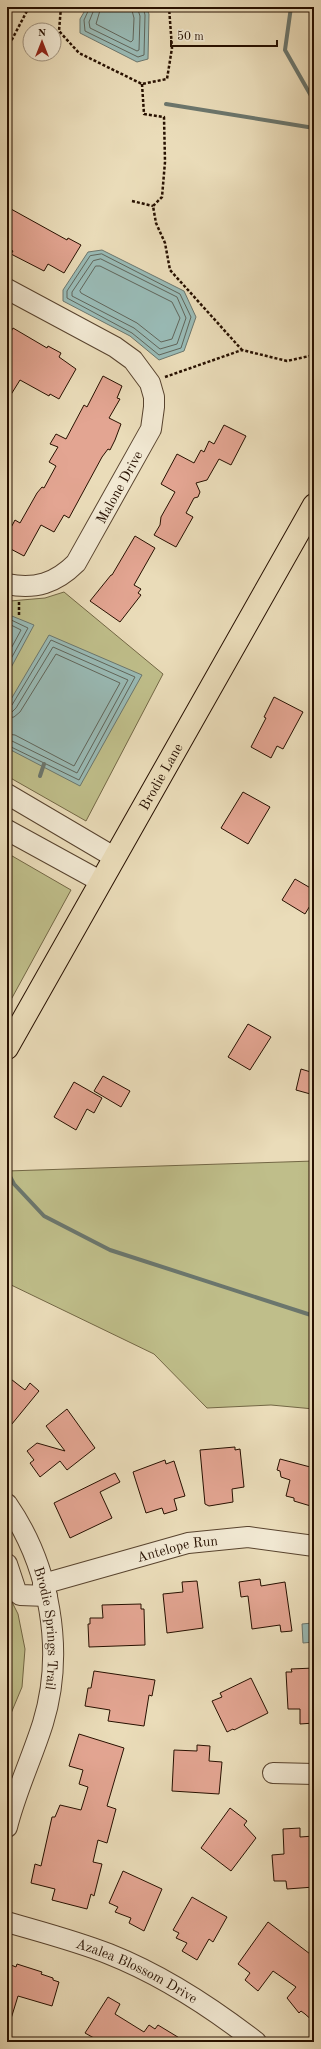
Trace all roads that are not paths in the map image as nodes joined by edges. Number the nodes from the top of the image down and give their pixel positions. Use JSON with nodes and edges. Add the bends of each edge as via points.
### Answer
{"nodes":[{"id":1,"x":7,"y":288,"type":"edge"},
{"id":2,"x":314,"y":505,"type":"edge"},
{"id":3,"x":7,"y":584,"type":"edge"},
{"id":4,"x":7,"y":794,"type":"edge"},
{"id":5,"x":7,"y":830,"type":"edge"},
{"id":6,"x":114,"y":856,"type":"junction"},
{"id":7,"x":100,"y":881,"type":"junction"},
{"id":8,"x":7,"y":1048,"type":"edge"},
{"id":9,"x":7,"y":1504,"type":"edge"},
{"id":10,"x":314,"y":1546,"type":"edge"},
{"id":11,"x":7,"y":1564,"type":"edge"},
{"id":12,"x":45,"y":1590,"type":"junction"},
{"id":13,"x":273,"y":1773,"type":"dead end"},
{"id":14,"x":314,"y":1774,"type":"edge"},
{"id":15,"x":7,"y":1827,"type":"edge"},
{"id":16,"x":7,"y":1922,"type":"edge"},
{"id":17,"x":256,"y":2042,"type":"edge"}],
"edges":[{"from":1,"to":3,"type":"street","name":"Malone Drive","via":[[115,347],[133,360],[150,383],[154,408],[151,429],[76,563],[53,582],[19,587]]},
{"from":2,"to":6,"type":"main road","name":"Brodie Lane"},
{"from":4,"to":6,"type":"street"},
{"from":5,"to":7,"type":"street"},
{"from":6,"to":7,"type":"main road","name":"Brodie Lane"},
{"from":7,"to":8,"type":"main road","name":"Brodie Lane"},
{"from":9,"to":12,"type":"street","name":"Brodie Springs Trail","via":[[23,1531]]},
{"from":10,"to":12,"type":"street","name":"Antelope Run","via":[[248,1537],[188,1543]]},
{"from":11,"to":12,"type":"street","name":"Antelope Run","via":[[16,1591],[20,1595]]},
{"from":12,"to":15,"type":"street","name":"Brodie Springs Trail","via":[[53,1646],[50,1681],[43,1722]]},
{"from":13,"to":14,"type":"street"},
{"from":16,"to":17,"type":"street","name":"Azalea Blossom Drive","via":[[81,1944],[146,1971],[216,2012]]}]}
